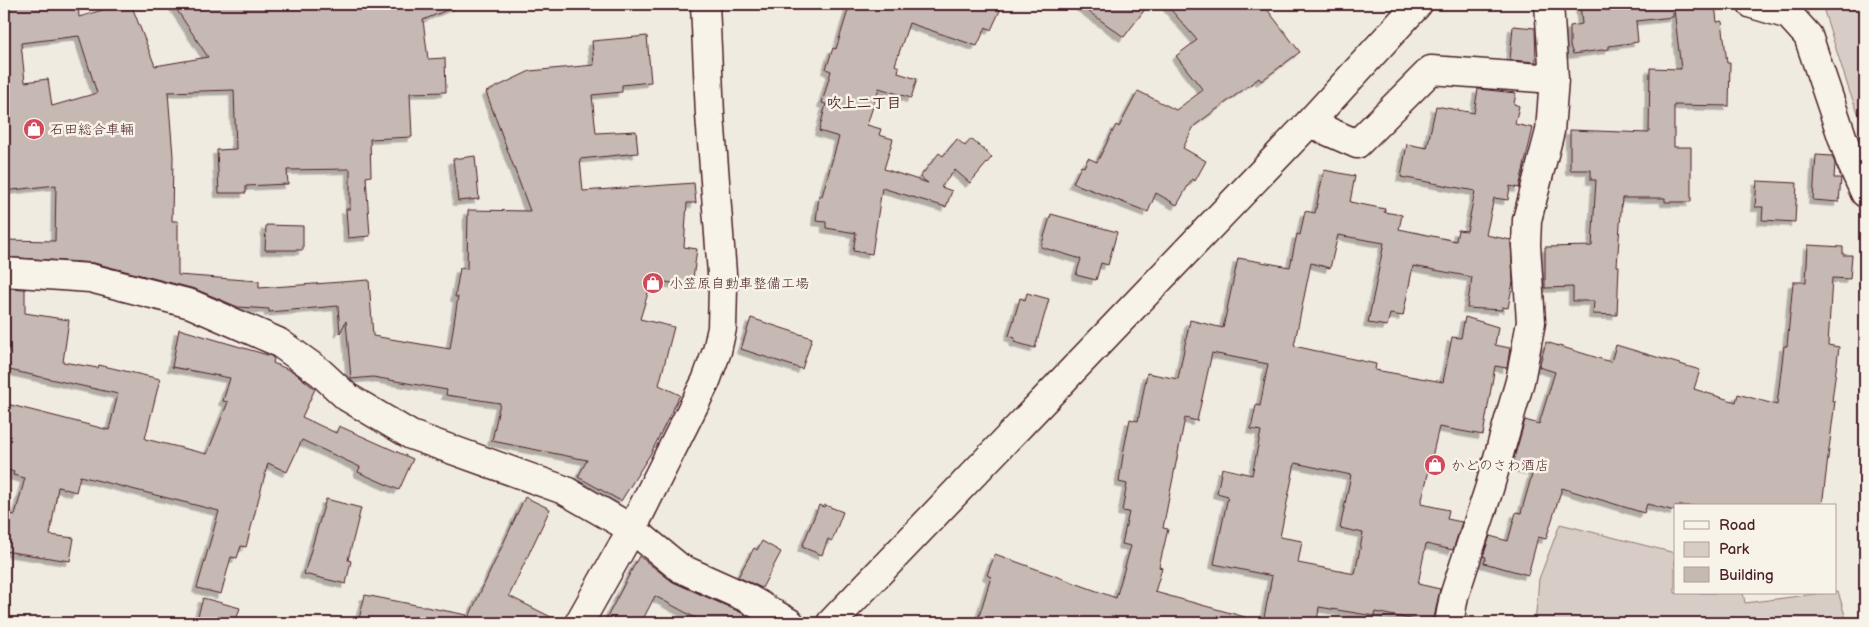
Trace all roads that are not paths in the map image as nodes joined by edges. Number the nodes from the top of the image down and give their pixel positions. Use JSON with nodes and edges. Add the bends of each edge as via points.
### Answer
{"nodes":[{"id":1,"x":705,"y":4,"type":"edge"},
{"id":2,"x":1418,"y":4,"type":"edge"},
{"id":3,"x":1549,"y":4,"type":"edge"},
{"id":4,"x":1752,"y":4,"type":"edge"},
{"id":5,"x":1554,"y":79,"type":"junction"},
{"id":6,"x":1308,"y":123,"type":"junction"},
{"id":7,"x":1865,"y":193,"type":"edge"},
{"id":8,"x":4,"y":272,"type":"edge"},
{"id":9,"x":632,"y":529,"type":"junction"},
{"id":10,"x":579,"y":623,"type":"edge"},
{"id":11,"x":790,"y":623,"type":"edge"},
{"id":12,"x":831,"y":623,"type":"edge"},
{"id":13,"x":1449,"y":623,"type":"edge"}],
"edges":[{"from":1,"to":9,"type":"street","via":[[723,287],[722,328],[706,381]]},
{"from":2,"to":6,"type":"street"},
{"from":3,"to":5,"type":"street"},
{"from":4,"to":7,"type":"street","via":[[1789,15],[1808,36],[1850,160]]},
{"from":5,"to":6,"type":"street","via":[[1431,70],[1357,144]]},
{"from":5,"to":13,"type":"street","via":[[1550,130],[1527,220],[1531,322],[1521,373],[1454,596]]},
{"from":6,"to":12,"type":"street"},
{"from":8,"to":9,"type":"street","via":[[90,278],[191,304],[278,342],[348,397],[411,435],[564,490]]},
{"from":9,"to":10,"type":"street"},
{"from":9,"to":11,"type":"street","via":[[680,568],[748,598]]}]}
